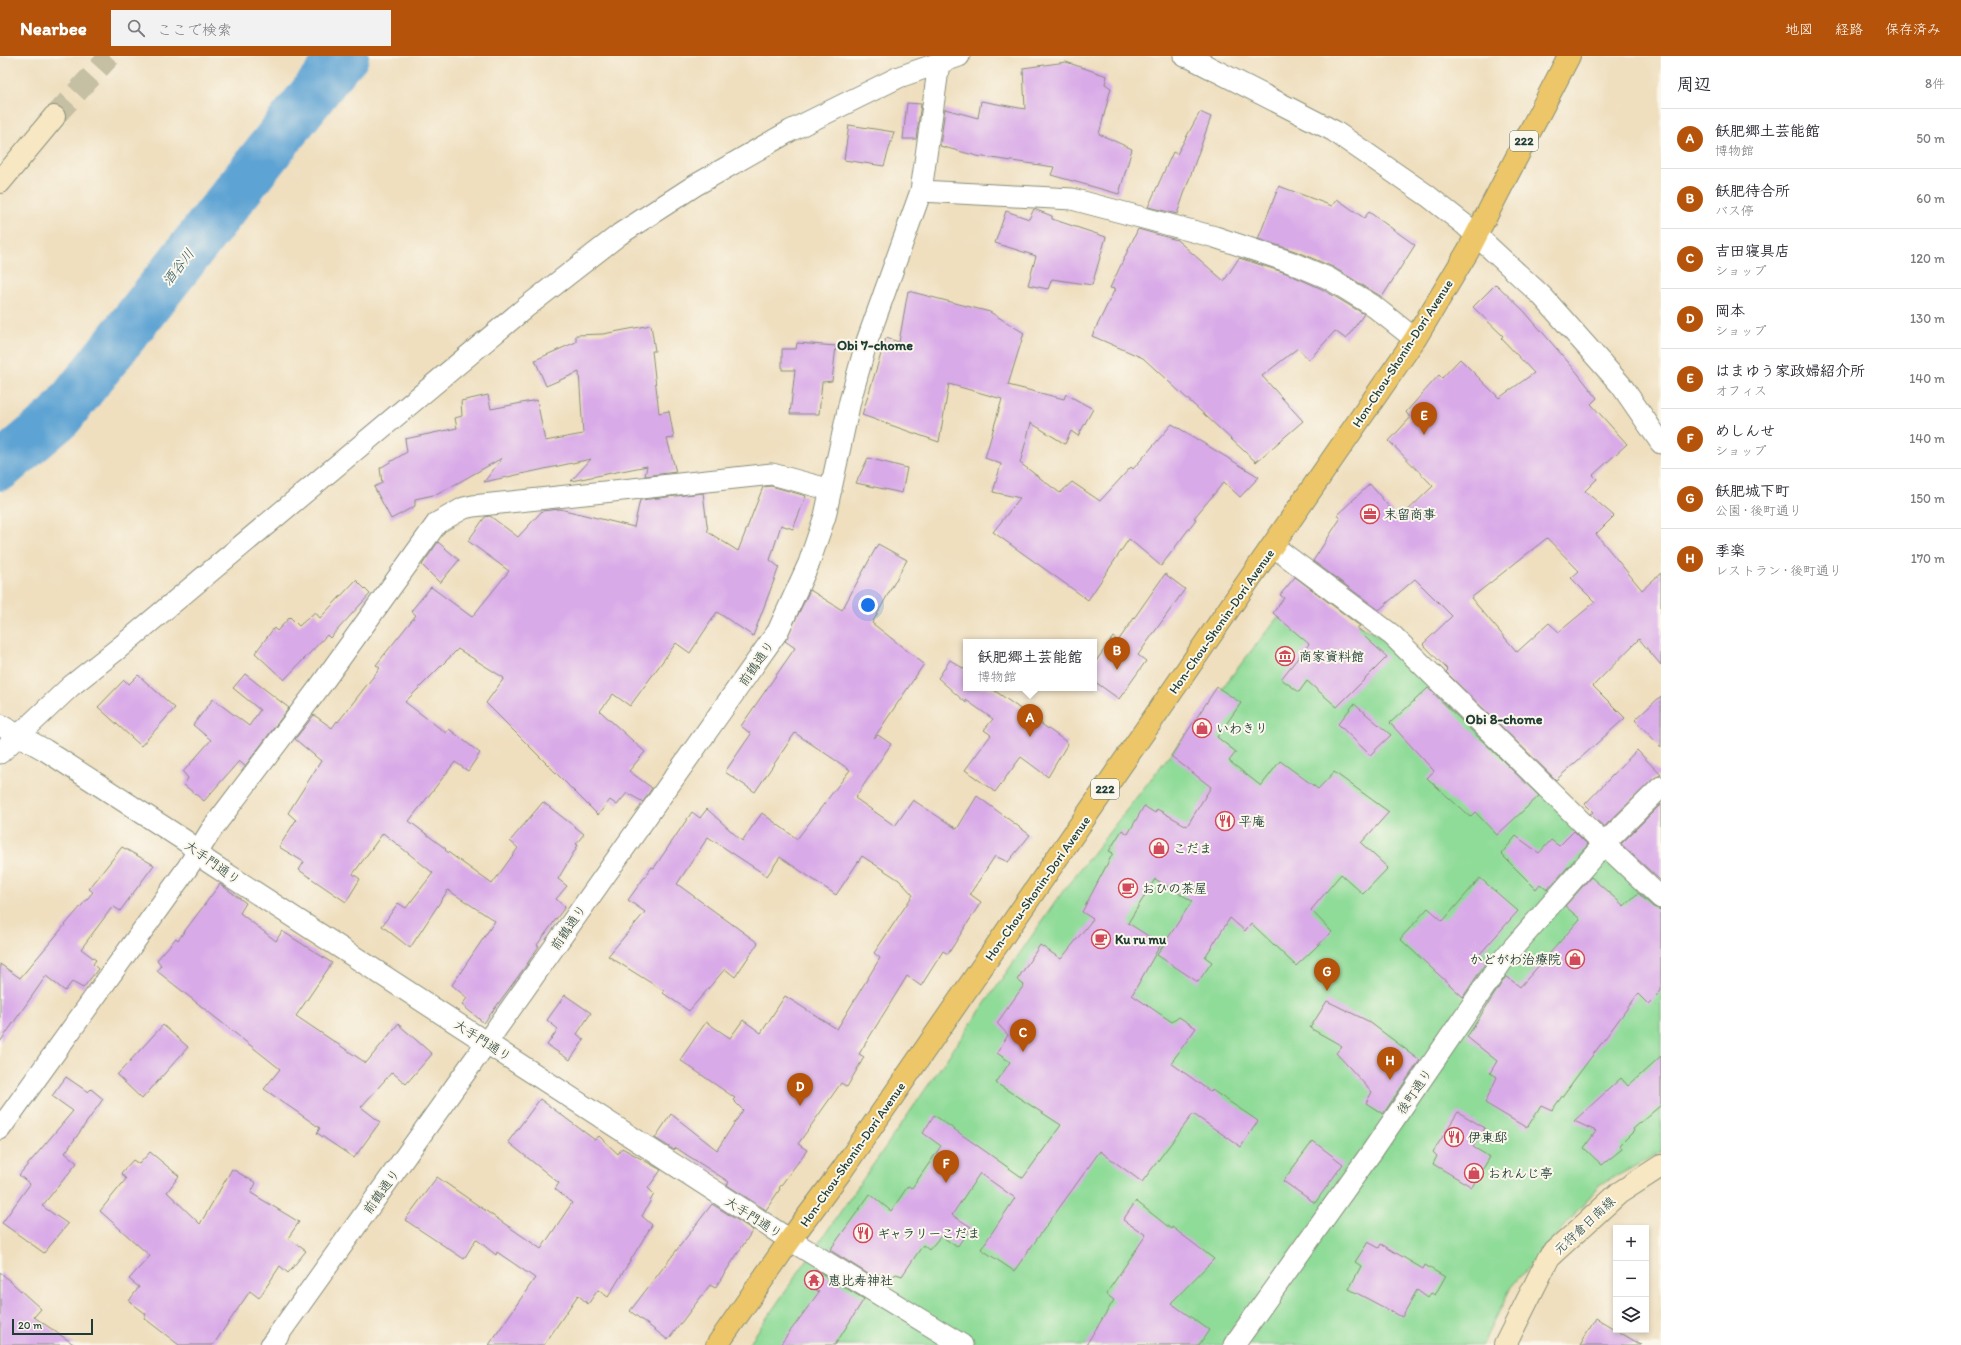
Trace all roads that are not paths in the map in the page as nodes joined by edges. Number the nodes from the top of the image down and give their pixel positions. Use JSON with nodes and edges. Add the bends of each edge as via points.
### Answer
{"nodes":[{"id":1,"x":959,"y":56,"type":"edge"},
{"id":2,"x":1184,"y":56,"type":"edge"},
{"id":3,"x":1569,"y":56,"type":"edge"},
{"id":4,"x":939,"y":63,"type":"junction"},
{"id":5,"x":54,"y":117,"type":"tunnel mouth"},
{"id":6,"x":0,"y":182,"type":"edge"},
{"id":7,"x":921,"y":191,"type":"junction"},
{"id":8,"x":1478,"y":229,"type":"junction"},
{"id":9,"x":1415,"y":339,"type":"junction"},
{"id":10,"x":1661,"y":443,"type":"edge"},
{"id":11,"x":831,"y":490,"type":"junction"},
{"id":12,"x":1272,"y":546,"type":"junction"},
{"id":13,"x":8,"y":731,"type":"edge"},
{"id":14,"x":0,"y":753,"type":"edge"},
{"id":15,"x":1661,"y":788,"type":"edge"},
{"id":16,"x":1604,"y":844,"type":"junction"},
{"id":17,"x":197,"y":852,"type":"junction"},
{"id":18,"x":1661,"y":898,"type":"edge"},
{"id":19,"x":488,"y":1042,"type":"junction"},
{"id":20,"x":0,"y":1129,"type":"edge"},
{"id":21,"x":1661,"y":1166,"type":"edge"},
{"id":22,"x":790,"y":1240,"type":"junction"},
{"id":23,"x":270,"y":1345,"type":"edge"},
{"id":24,"x":717,"y":1345,"type":"edge"},
{"id":25,"x":962,"y":1345,"type":"edge"},
{"id":26,"x":1234,"y":1345,"type":"edge"},
{"id":27,"x":1505,"y":1345,"type":"edge"}],
"edges":[{"from":1,"to":4,"type":"street"},
{"from":2,"to":8,"type":"street","via":[[1334,131]]},
{"from":3,"to":8,"type":"highway","number":"222"},
{"from":4,"to":7,"type":"street","name":"前鶴通り"},
{"from":4,"to":13,"type":"street","via":[[899,77],[790,131],[694,186],[620,234],[525,308],[118,648],[71,686]]},
{"from":5,"to":6,"type":"main road"},
{"from":7,"to":9,"type":"street","via":[[1072,199],[1215,237],[1290,262],[1328,278],[1372,305]]},
{"from":7,"to":11,"type":"street","name":"前鶴通り","via":[[866,344],[850,401]]},
{"from":8,"to":9,"type":"highway","name":"Hon-Chou-Shonin-Dori Avenue","number":"222","via":[[1468,251]]},
{"from":8,"to":10,"type":"street","via":[[1543,297],[1616,380]]},
{"from":9,"to":12,"type":"highway","name":"Hon-Chou-Shonin-Dori Avenue","number":"222"},
{"from":11,"to":17,"type":"street","via":[[772,474],[473,506],[447,516],[438,523]]},
{"from":11,"to":19,"type":"street","name":"前鶴通り","via":[[809,563],[778,631]]},
{"from":12,"to":16,"type":"street","via":[[1392,635]]},
{"from":12,"to":22,"type":"highway","name":"Hon-Chou-Shonin-Dori Avenue","number":"222","via":[[842,1170]]},
{"from":13,"to":14,"type":"street"},
{"from":13,"to":17,"type":"street","name":"大手門通り","via":[[45,750],[187,842]]},
{"from":15,"to":16,"type":"street","name":"後町通り"},
{"from":16,"to":18,"type":"street"},
{"from":16,"to":26,"type":"street","name":"後町通り","via":[[1505,957],[1373,1150]]},
{"from":17,"to":19,"type":"street","name":"大手門通り","via":[[207,861]]},
{"from":17,"to":20,"type":"street"},
{"from":19,"to":22,"type":"street","name":"大手門通り"},
{"from":19,"to":23,"type":"street","name":"前鶴通り"},
{"from":21,"to":27,"type":"main road","name":"元狩倉日南線","via":[[1619,1193],[1549,1257]]},
{"from":22,"to":24,"type":"highway","name":"Hon-Chou-Shonin-Dori Avenue","number":"222"},
{"from":22,"to":25,"type":"street","name":"大手門通り"}]}
